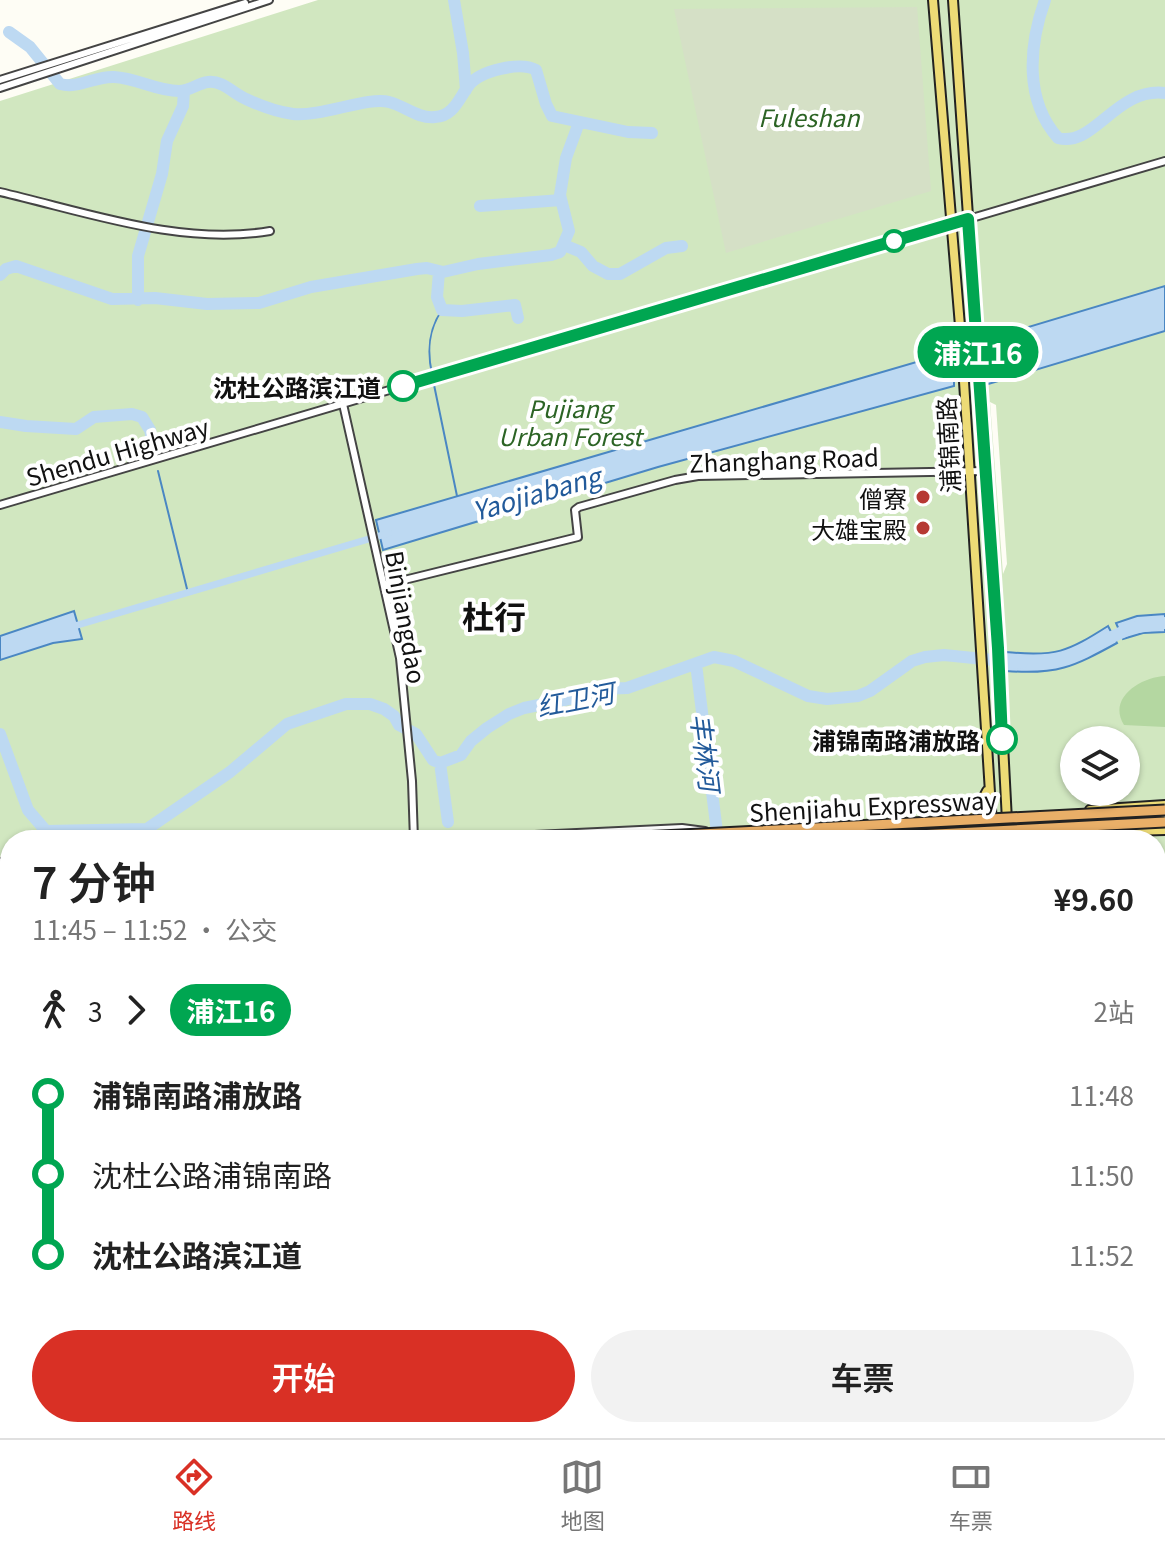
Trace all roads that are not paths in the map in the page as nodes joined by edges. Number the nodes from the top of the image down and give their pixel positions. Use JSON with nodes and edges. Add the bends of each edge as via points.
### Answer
{"nodes":[{"id":1,"x":256,"y":0,"type":"edge"},
{"id":2,"x":269,"y":0,"type":"edge"},
{"id":3,"x":933,"y":0,"type":"edge"},
{"id":4,"x":953,"y":0,"type":"edge"},
{"id":5,"x":58,"y":66,"type":"junction"},
{"id":6,"x":38,"y":72,"type":"junction"},
{"id":7,"x":0,"y":80,"type":"edge"},
{"id":8,"x":0,"y":88,"type":"edge"},
{"id":9,"x":1165,"y":161,"type":"edge"},
{"id":10,"x":0,"y":192,"type":"edge"},
{"id":11,"x":968,"y":219,"type":"junction"},
{"id":12,"x":951,"y":224,"type":"junction"},
{"id":13,"x":270,"y":231,"type":"dead end"},
{"id":14,"x":343,"y":404,"type":"junction"},
{"id":15,"x":968,"y":471,"type":"junction"},
{"id":16,"x":986,"y":471,"type":"junction"},
{"id":17,"x":0,"y":505,"type":"edge"},
{"id":18,"x":384,"y":585,"type":"junction"},
{"id":19,"x":989,"y":782,"type":"junction"},
{"id":20,"x":1165,"y":807,"type":"edge"},
{"id":21,"x":1007,"y":815,"type":"junction"},
{"id":22,"x":991,"y":816,"type":"junction"},
{"id":23,"x":958,"y":818,"type":"junction"},
{"id":24,"x":1165,"y":822,"type":"edge"},
{"id":25,"x":414,"y":830,"type":"edge"},
{"id":26,"x":640,"y":830,"type":"edge"},
{"id":27,"x":701,"y":830,"type":"edge"},
{"id":28,"x":728,"y":830,"type":"edge"},
{"id":29,"x":759,"y":830,"type":"edge"},
{"id":30,"x":992,"y":830,"type":"edge"},
{"id":31,"x":1008,"y":830,"type":"edge"},
{"id":32,"x":1012,"y":830,"type":"edge"}],
"edges":[{"from":1,"to":5,"type":"street"},
{"from":2,"to":5,"type":"street"},
{"from":3,"to":12,"type":"main road","name":"浦锦南路"},
{"from":4,"to":11,"type":"main road"},
{"from":5,"to":6,"type":"street"},
{"from":6,"to":7,"type":"street"},
{"from":6,"to":8,"type":"street"},
{"from":9,"to":11,"type":"street","name":"Shendu Highway"},
{"from":10,"to":13,"type":"street","via":[[175,231]]},
{"from":11,"to":12,"type":"street","name":"Shendu Highway"},
{"from":11,"to":16,"type":"main road"},
{"from":12,"to":14,"type":"street","name":"Shendu Highway"},
{"from":12,"to":15,"type":"main road","name":"浦锦南路"},
{"from":14,"to":17,"type":"street","name":"Shendu Highway"},
{"from":14,"to":18,"type":"street","name":"Binjiangdao"},
{"from":15,"to":16,"type":"street","name":"Zhanghang Road"},
{"from":15,"to":18,"type":"street","name":"Zhanghang Road","via":[[675,480],[579,507],[574,515],[578,537]]},
{"from":15,"to":19,"type":"main road","name":"浦锦南路"},
{"from":16,"to":21,"type":"main road"},
{"from":18,"to":25,"type":"street","name":"Binjiangdao","via":[[400,658]]},
{"from":19,"to":22,"type":"main road","name":"浦锦南路"},
{"from":19,"to":23,"type":"main road","via":[[979,806]]},
{"from":20,"to":21,"type":"main road"},
{"from":20,"to":29,"type":"highway","name":"Shenjiahu Expressway","bridge":true},
{"from":21,"to":22,"type":"main road"},
{"from":21,"to":31,"type":"main road"},
{"from":22,"to":23,"type":"main road"},
{"from":22,"to":30,"type":"main road","name":"浦锦南路"},
{"from":23,"to":28,"type":"main road","bridge":true},
{"from":24,"to":32,"type":"highway","name":"Shenjiahu Expressway","bridge":true},
{"from":26,"to":27,"type":"street"}]}
